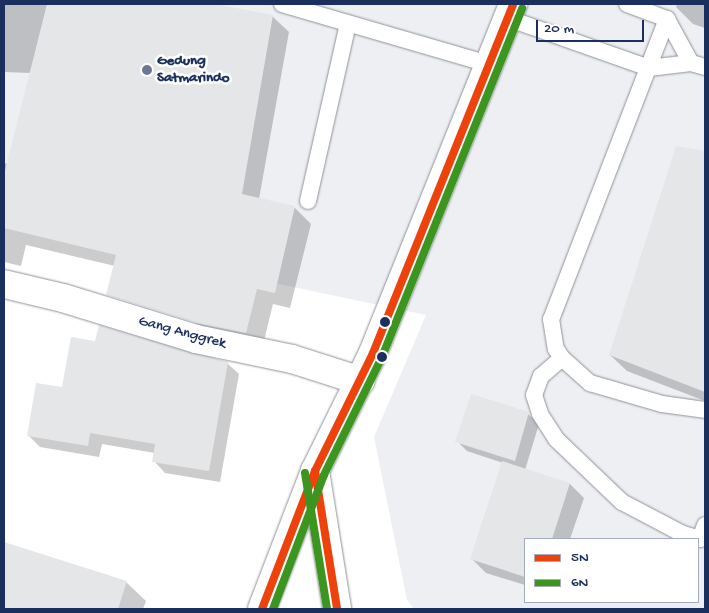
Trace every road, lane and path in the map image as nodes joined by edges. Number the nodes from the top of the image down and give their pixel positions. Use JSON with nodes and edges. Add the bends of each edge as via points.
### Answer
{"nodes":[{"id":1,"x":282,"y":4,"type":"edge"},
{"id":2,"x":627,"y":4,"type":"edge"},
{"id":3,"x":510,"y":11,"type":"edge"},
{"id":4,"x":667,"y":20,"type":"junction"},
{"id":5,"x":348,"y":23,"type":"junction"},
{"id":6,"x":488,"y":64,"type":"junction"},
{"id":7,"x":698,"y":65,"type":"edge"},
{"id":8,"x":649,"y":68,"type":"junction"},
{"id":9,"x":308,"y":201,"type":"dead end"},
{"id":10,"x":4,"y":284,"type":"edge"},
{"id":11,"x":562,"y":358,"type":"junction"},
{"id":12,"x":362,"y":381,"type":"junction"},
{"id":13,"x":705,"y":410,"type":"edge"},
{"id":14,"x":314,"y":471,"type":"junction"},
{"id":15,"x":704,"y":535,"type":"edge"},
{"id":16,"x":262,"y":609,"type":"edge"},
{"id":17,"x":338,"y":609,"type":"edge"}],
"edges":[{"from":1,"to":5,"type":"lane"},
{"from":2,"to":4,"type":"lane"},
{"from":3,"to":6,"type":"main road"},
{"from":3,"to":8,"type":"lane"},
{"from":4,"to":7,"type":"lane"},
{"from":4,"to":8,"type":"lane"},
{"from":5,"to":6,"type":"lane"},
{"from":5,"to":9,"type":"lane"},
{"from":6,"to":12,"type":"main road"},
{"from":7,"to":8,"type":"lane"},
{"from":8,"to":11,"type":"lane","via":[[551,319],[556,349]]},
{"from":10,"to":12,"type":"main road","name":"Gang Anggrek","via":[[63,298],[196,340],[292,359]]},
{"from":11,"to":13,"type":"lane","via":[[590,383],[662,404]]},
{"from":11,"to":15,"type":"lane","via":[[541,376],[534,395],[540,414],[556,439],[622,502],[683,534]]},
{"from":12,"to":14,"type":"main road"},
{"from":14,"to":16,"type":"main road"},
{"from":14,"to":17,"type":"main road"}]}
